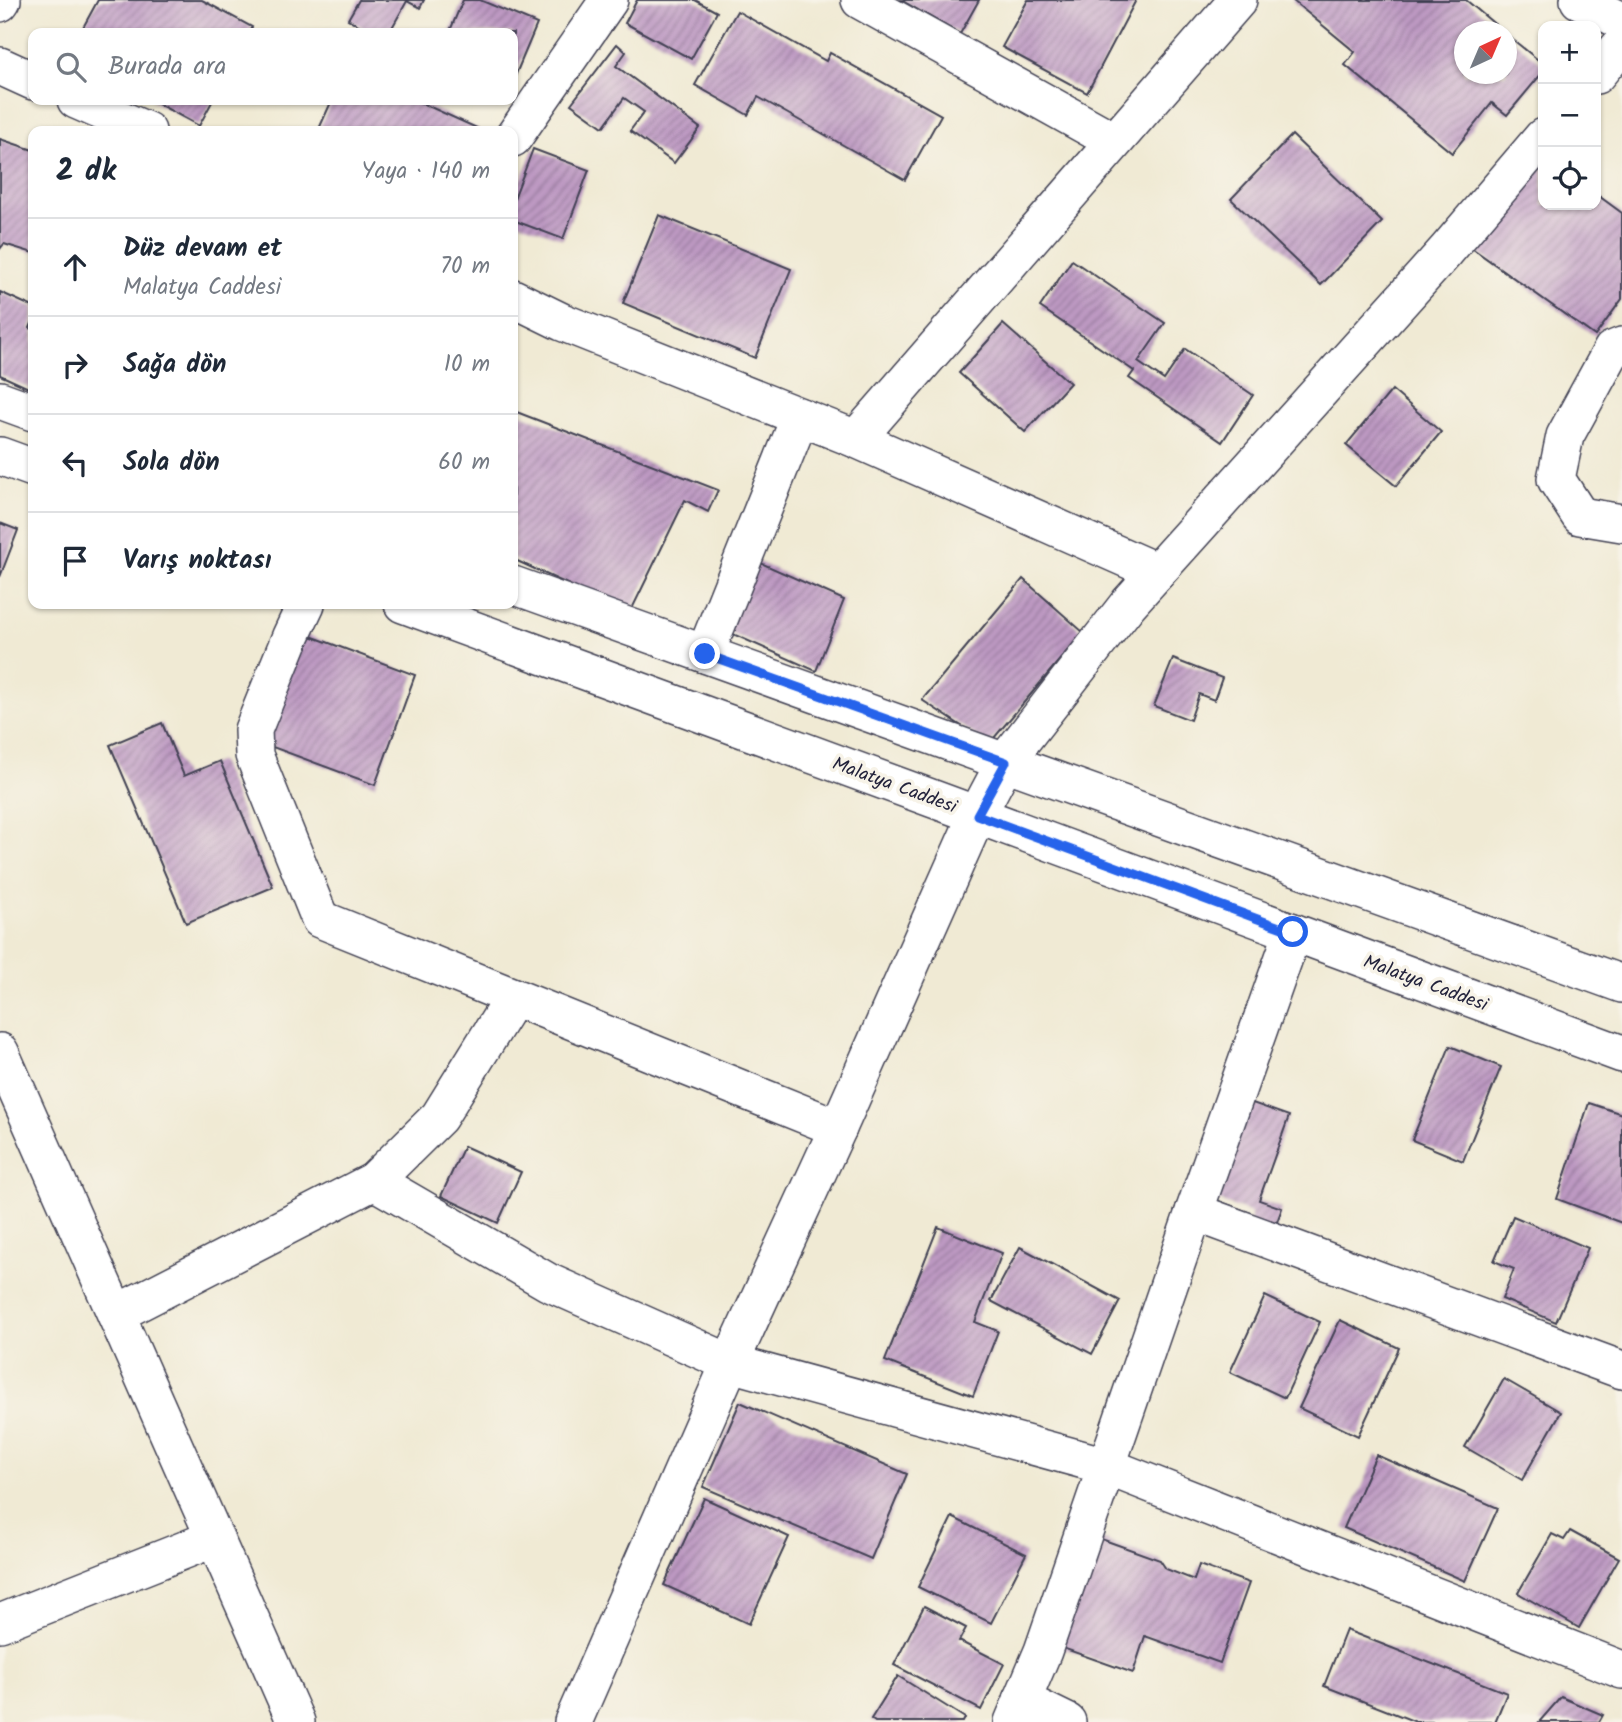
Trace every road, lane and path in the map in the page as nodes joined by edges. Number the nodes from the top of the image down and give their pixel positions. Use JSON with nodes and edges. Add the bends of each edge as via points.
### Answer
{"nodes":[{"id":1,"x":860,"y":0,"type":"edge"},
{"id":2,"x":1237,"y":0,"type":"edge"},
{"id":3,"x":1579,"y":0,"type":"edge"},
{"id":4,"x":595,"y":4,"type":"edge"},
{"id":5,"x":1622,"y":21,"type":"edge"},
{"id":6,"x":1622,"y":44,"type":"edge"},
{"id":7,"x":0,"y":66,"type":"edge"},
{"id":8,"x":1601,"y":69,"type":"edge"},
{"id":9,"x":28,"y":78,"type":"edge"},
{"id":10,"x":87,"y":105,"type":"edge"},
{"id":11,"x":136,"y":126,"type":"edge"},
{"id":12,"x":518,"y":130,"type":"edge"},
{"id":13,"x":1114,"y":141,"type":"junction"},
{"id":14,"x":1538,"y":143,"type":"edge"},
{"id":15,"x":518,"y":300,"type":"edge"},
{"id":16,"x":1622,"y":346,"type":"edge"},
{"id":17,"x":0,"y":400,"type":"edge"},
{"id":18,"x":28,"y":410,"type":"edge"},
{"id":19,"x":800,"y":417,"type":"junction"},
{"id":20,"x":856,"y":439,"type":"junction"},
{"id":21,"x":0,"y":456,"type":"edge"},
{"id":22,"x":28,"y":466,"type":"edge"},
{"id":23,"x":1622,"y":523,"type":"edge"},
{"id":24,"x":1157,"y":572,"type":"junction"},
{"id":25,"x":518,"y":587,"type":"edge"},
{"id":26,"x":304,"y":609,"type":"edge"},
{"id":27,"x":417,"y":609,"type":"edge"},
{"id":28,"x":705,"y":654,"type":"junction"},
{"id":29,"x":1006,"y":762,"type":"junction"},
{"id":30,"x":977,"y":815,"type":"junction"},
{"id":31,"x":1293,"y":932,"type":"junction"},
{"id":32,"x":1622,"y":984,"type":"edge"},
{"id":33,"x":513,"y":998,"type":"junction"},
{"id":34,"x":1622,"y":1055,"type":"edge"},
{"id":35,"x":3,"y":1067,"type":"edge"},
{"id":36,"x":838,"y":1128,"type":"junction"},
{"id":37,"x":374,"y":1181,"type":"junction"},
{"id":38,"x":1194,"y":1212,"type":"junction"},
{"id":39,"x":116,"y":1314,"type":"junction"},
{"id":40,"x":730,"y":1363,"type":"junction"},
{"id":41,"x":1622,"y":1370,"type":"edge"},
{"id":42,"x":1106,"y":1466,"type":"junction"},
{"id":43,"x":215,"y":1538,"type":"junction"},
{"id":44,"x":0,"y":1623,"type":"edge"},
{"id":45,"x":1622,"y":1670,"type":"edge"},
{"id":46,"x":1018,"y":1711,"type":"edge"},
{"id":47,"x":296,"y":1722,"type":"edge"},
{"id":48,"x":573,"y":1722,"type":"edge"},
{"id":49,"x":1066,"y":1722,"type":"edge"}],
"edges":[{"from":1,"to":13,"type":"street"},
{"from":2,"to":13,"type":"street"},
{"from":3,"to":5,"type":"street"},
{"from":4,"to":12,"type":"street"},
{"from":6,"to":8,"type":"street"},
{"from":7,"to":9,"type":"street"},
{"from":10,"to":11,"type":"street"},
{"from":13,"to":20,"type":"street"},
{"from":14,"to":24,"type":"street","via":[[1437,262]]},
{"from":15,"to":19,"type":"street"},
{"from":16,"to":23,"type":"street","via":[[1612,350],[1565,436],[1556,479],[1580,516]]},
{"from":17,"to":18,"type":"street"},
{"from":19,"to":20,"type":"street"},
{"from":19,"to":28,"type":"street"},
{"from":20,"to":24,"type":"street"},
{"from":21,"to":22,"type":"street"},
{"from":24,"to":29,"type":"street"},
{"from":25,"to":28,"type":"street"},
{"from":26,"to":33,"type":"street","via":[[253,730],[254,755],[320,919]]},
{"from":27,"to":30,"type":"street","name":"Malatya Caddesi"},
{"from":28,"to":29,"type":"street"},
{"from":29,"to":30,"type":"street"},
{"from":29,"to":32,"type":"street"},
{"from":30,"to":31,"type":"street","name":"Malatya Caddesi"},
{"from":30,"to":36,"type":"street"},
{"from":31,"to":34,"type":"street","name":"Malatya Caddesi"},
{"from":31,"to":38,"type":"street"},
{"from":33,"to":36,"type":"street"},
{"from":33,"to":37,"type":"street","via":[[439,1116]]},
{"from":35,"to":39,"type":"street"},
{"from":36,"to":40,"type":"street"},
{"from":37,"to":39,"type":"street"},
{"from":37,"to":40,"type":"street","via":[[548,1282]]},
{"from":38,"to":41,"type":"street"},
{"from":38,"to":42,"type":"street"},
{"from":39,"to":43,"type":"street"},
{"from":40,"to":42,"type":"street"},
{"from":40,"to":48,"type":"street"},
{"from":42,"to":45,"type":"street"},
{"from":42,"to":46,"type":"street"},
{"from":43,"to":44,"type":"street"},
{"from":43,"to":47,"type":"street"},
{"from":46,"to":49,"type":"street"}]}
